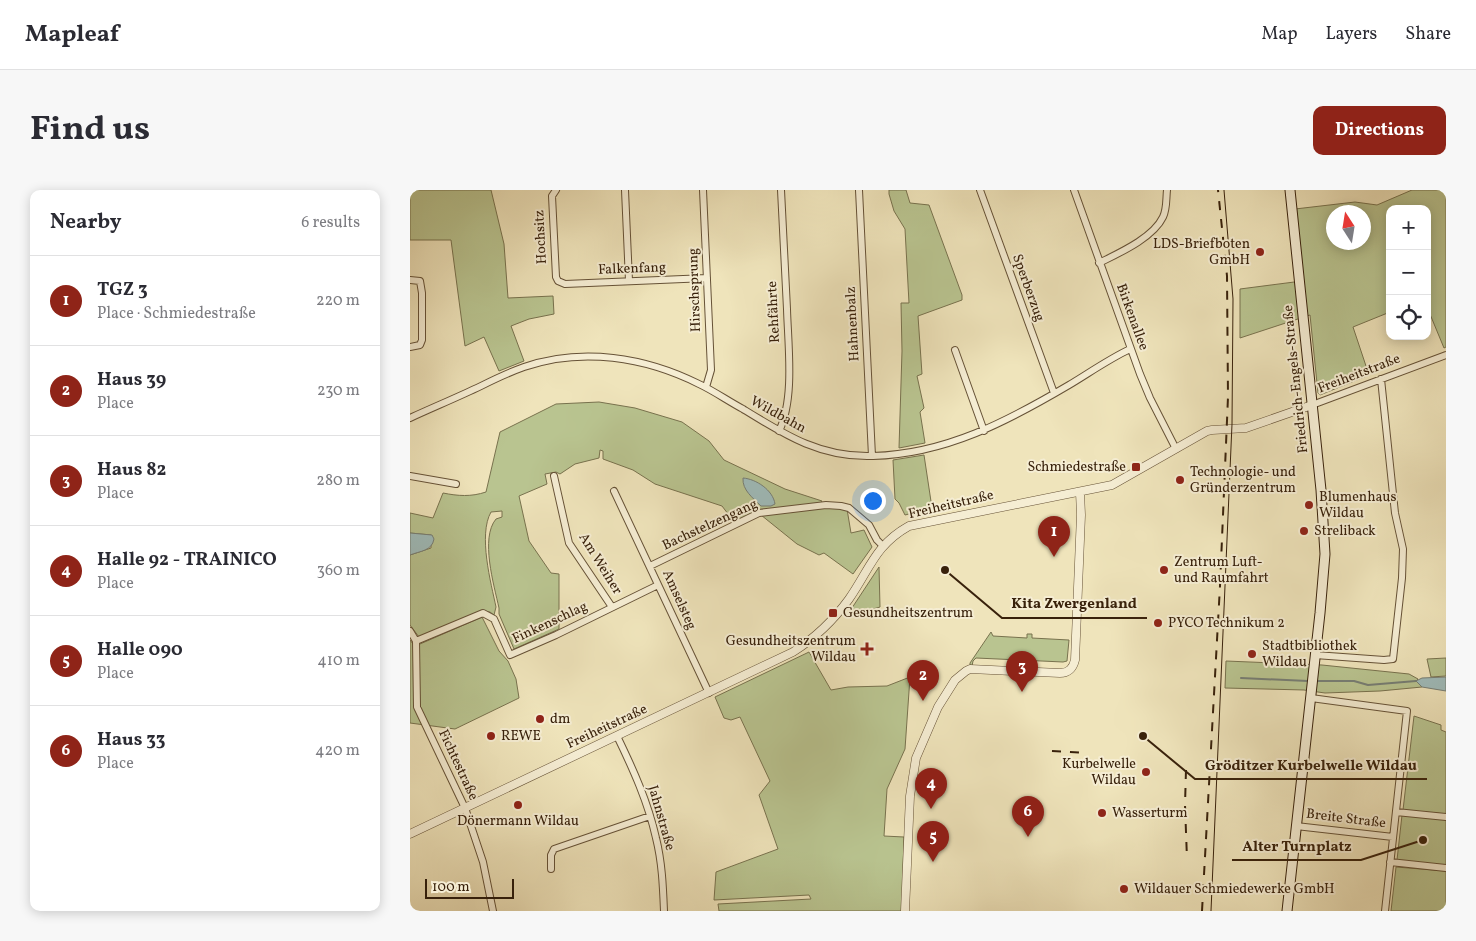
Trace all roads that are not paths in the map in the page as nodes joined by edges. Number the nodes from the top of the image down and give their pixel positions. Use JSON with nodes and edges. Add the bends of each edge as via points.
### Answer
{"nodes":[{"id":1,"x":625,"y":190,"type":"edge"},
{"id":2,"x":704,"y":190,"type":"edge"},
{"id":3,"x":781,"y":190,"type":"edge"},
{"id":4,"x":859,"y":190,"type":"edge"},
{"id":5,"x":980,"y":190,"type":"edge"},
{"id":6,"x":1074,"y":190,"type":"edge"},
{"id":7,"x":1166,"y":190,"type":"edge"},
{"id":8,"x":1290,"y":190,"type":"edge"},
{"id":9,"x":555,"y":191,"type":"edge"},
{"id":10,"x":1099,"y":263,"type":"junction"},
{"id":11,"x":707,"y":278,"type":"junction"},
{"id":12,"x":410,"y":280,"type":"edge"},
{"id":13,"x":558,"y":281,"type":"joint"},
{"id":14,"x":629,"y":281,"type":"junction"},
{"id":15,"x":410,"y":347,"type":"edge"},
{"id":16,"x":1130,"y":349,"type":"junction"},
{"id":17,"x":955,"y":350,"type":"dead end"},
{"id":18,"x":1446,"y":355,"type":"edge"},
{"id":19,"x":1381,"y":379,"type":"junction"},
{"id":20,"x":706,"y":387,"type":"junction"},
{"id":21,"x":1054,"y":394,"type":"junction"},
{"id":22,"x":1312,"y":405,"type":"junction"},
{"id":23,"x":410,"y":418,"type":"edge"},
{"id":24,"x":779,"y":431,"type":"junction"},
{"id":25,"x":984,"y":431,"type":"junction"},
{"id":26,"x":1176,"y":449,"type":"junction"},
{"id":27,"x":872,"y":456,"type":"junction"},
{"id":28,"x":410,"y":476,"type":"edge"},
{"id":29,"x":554,"y":476,"type":"dead end"},
{"id":30,"x":456,"y":484,"type":"dead end"},
{"id":31,"x":614,"y":491,"type":"dead end"},
{"id":32,"x":1080,"y":492,"type":"junction"},
{"id":33,"x":882,"y":546,"type":"junction"},
{"id":34,"x":650,"y":566,"type":"junction"},
{"id":35,"x":658,"y":585,"type":"junction"},
{"id":36,"x":612,"y":607,"type":"junction"},
{"id":37,"x":410,"y":630,"type":"edge"},
{"id":38,"x":416,"y":641,"type":"junction"},
{"id":39,"x":1315,"y":659,"type":"junction"},
{"id":40,"x":709,"y":693,"type":"junction"},
{"id":41,"x":1311,"y":696,"type":"junction"},
{"id":42,"x":617,"y":736,"type":"junction"},
{"id":43,"x":465,"y":808,"type":"junction"},
{"id":44,"x":1396,"y":812,"type":"junction"},
{"id":45,"x":650,"y":816,"type":"junction"},
{"id":46,"x":1446,"y":817,"type":"edge"},
{"id":47,"x":1296,"y":826,"type":"junction"},
{"id":48,"x":410,"y":834,"type":"edge"},
{"id":49,"x":1393,"y":837,"type":"junction"},
{"id":50,"x":1390,"y":862,"type":"junction"},
{"id":51,"x":1446,"y":868,"type":"edge"},
{"id":52,"x":551,"y":869,"type":"dead end"},
{"id":53,"x":493,"y":911,"type":"edge"},
{"id":54,"x":664,"y":911,"type":"edge"},
{"id":55,"x":905,"y":911,"type":"edge"},
{"id":56,"x":1287,"y":911,"type":"edge"},
{"id":57,"x":1385,"y":911,"type":"edge"}],
"edges":[{"from":1,"to":14,"type":"street"},
{"from":2,"to":11,"type":"street","name":"Hirschsprung"},
{"from":3,"to":24,"type":"street","name":"Rehfährte","via":[[789,365],[787,401]]},
{"from":4,"to":27,"type":"street","name":"Hahnenbalz"},
{"from":5,"to":21,"type":"street","name":"Sperberzug"},
{"from":6,"to":10,"type":"street","name":"Birkenallee"},
{"from":7,"to":10,"type":"street","via":[[1165,212],[1152,231]]},
{"from":8,"to":22,"type":"main road","name":"Friedrich-Engels-Straße"},
{"from":9,"to":13,"type":"street","name":"Hochsitz","via":[[552,196],[553,235]]},
{"from":10,"to":16,"type":"street","name":"Birkenallee"},
{"from":11,"to":14,"type":"street","name":"Falkenfang"},
{"from":11,"to":20,"type":"street","name":"Hirschsprung","via":[[711,370]]},
{"from":12,"to":15,"type":"street","via":[[420,281],[423,298],[422,340]]},
{"from":13,"to":14,"type":"street","name":"Falkenfang","via":[[565,284]]},
{"from":16,"to":21,"type":"street","name":"Wildbahn"},
{"from":16,"to":26,"type":"street","name":"Birkenallee"},
{"from":17,"to":25,"type":"street"},
{"from":18,"to":19,"type":"street","name":"Freiheitstraße"},
{"from":19,"to":22,"type":"street","name":"Freiheitstraße"},
{"from":19,"to":39,"type":"street","via":[[1395,513],[1403,549],[1395,651],[1393,659],[1386,660]]},
{"from":20,"to":23,"type":"street","name":"Wildbahn","via":[[638,361],[570,358],[518,369]]},
{"from":20,"to":24,"type":"street","name":"Wildbahn"},
{"from":21,"to":25,"type":"street","name":"Wildbahn"},
{"from":22,"to":26,"type":"street","name":"Freiheitstraße","via":[[1246,428],[1207,431]]},
{"from":22,"to":39,"type":"main road","name":"Friedrich-Engels-Straße","via":[[1325,537]]},
{"from":24,"to":27,"type":"street","name":"Wildbahn","via":[[828,452]]},
{"from":25,"to":27,"type":"street","name":"Wildbahn","via":[[924,450]]},
{"from":26,"to":32,"type":"street","name":"Freiheitstraße","via":[[1112,485]]},
{"from":28,"to":30,"type":"street"},
{"from":29,"to":36,"type":"street","name":"Am Weiher","via":[[568,541]]},
{"from":31,"to":34,"type":"street","name":"Amselsteg"},
{"from":32,"to":33,"type":"street","name":"Freiheitstraße","via":[[913,525]]},
{"from":32,"to":55,"type":"street","via":[[1082,514],[1075,660],[1066,673],[970,669],[951,686],[929,726],[912,775]]},
{"from":33,"to":34,"type":"street","name":"Bachstelzengang","via":[[869,525],[849,508],[826,505],[759,513]]},
{"from":33,"to":40,"type":"street","name":"Freiheitstraße","via":[[848,600],[814,637],[782,658]]},
{"from":34,"to":35,"type":"street","name":"Amselsteg"},
{"from":35,"to":36,"type":"street","name":"Finkenschlag"},
{"from":35,"to":40,"type":"street","name":"Amselsteg"},
{"from":36,"to":38,"type":"street","name":"Finkenschlag","via":[[510,655],[494,619],[483,613]]},
{"from":37,"to":38,"type":"street","name":"Fichtestraße"},
{"from":38,"to":43,"type":"street","name":"Fichtestraße","via":[[417,707]]},
{"from":39,"to":41,"type":"main road","name":"Friedrich-Engels-Straße"},
{"from":40,"to":42,"type":"street","name":"Freiheitstraße"},
{"from":41,"to":44,"type":"street","via":[[1407,711]]},
{"from":41,"to":47,"type":"main road","name":"Friedrich-Engels-Straße"},
{"from":42,"to":43,"type":"street","name":"Freiheitstraße"},
{"from":42,"to":45,"type":"street","name":"Jahnstraße"},
{"from":43,"to":48,"type":"street","name":"Freiheitstraße"},
{"from":43,"to":53,"type":"street","name":"Fichtestraße","via":[[483,862]]},
{"from":44,"to":46,"type":"street"},
{"from":44,"to":49,"type":"street"},
{"from":45,"to":52,"type":"street","via":[[554,849]]},
{"from":45,"to":54,"type":"street","name":"Jahnstraße","via":[[660,860]]},
{"from":47,"to":49,"type":"street","name":"Breite Straße"},
{"from":47,"to":56,"type":"main road","name":"Friedrich-Engels-Straße"},
{"from":49,"to":50,"type":"street"},
{"from":50,"to":51,"type":"street"},
{"from":50,"to":57,"type":"street"}]}
